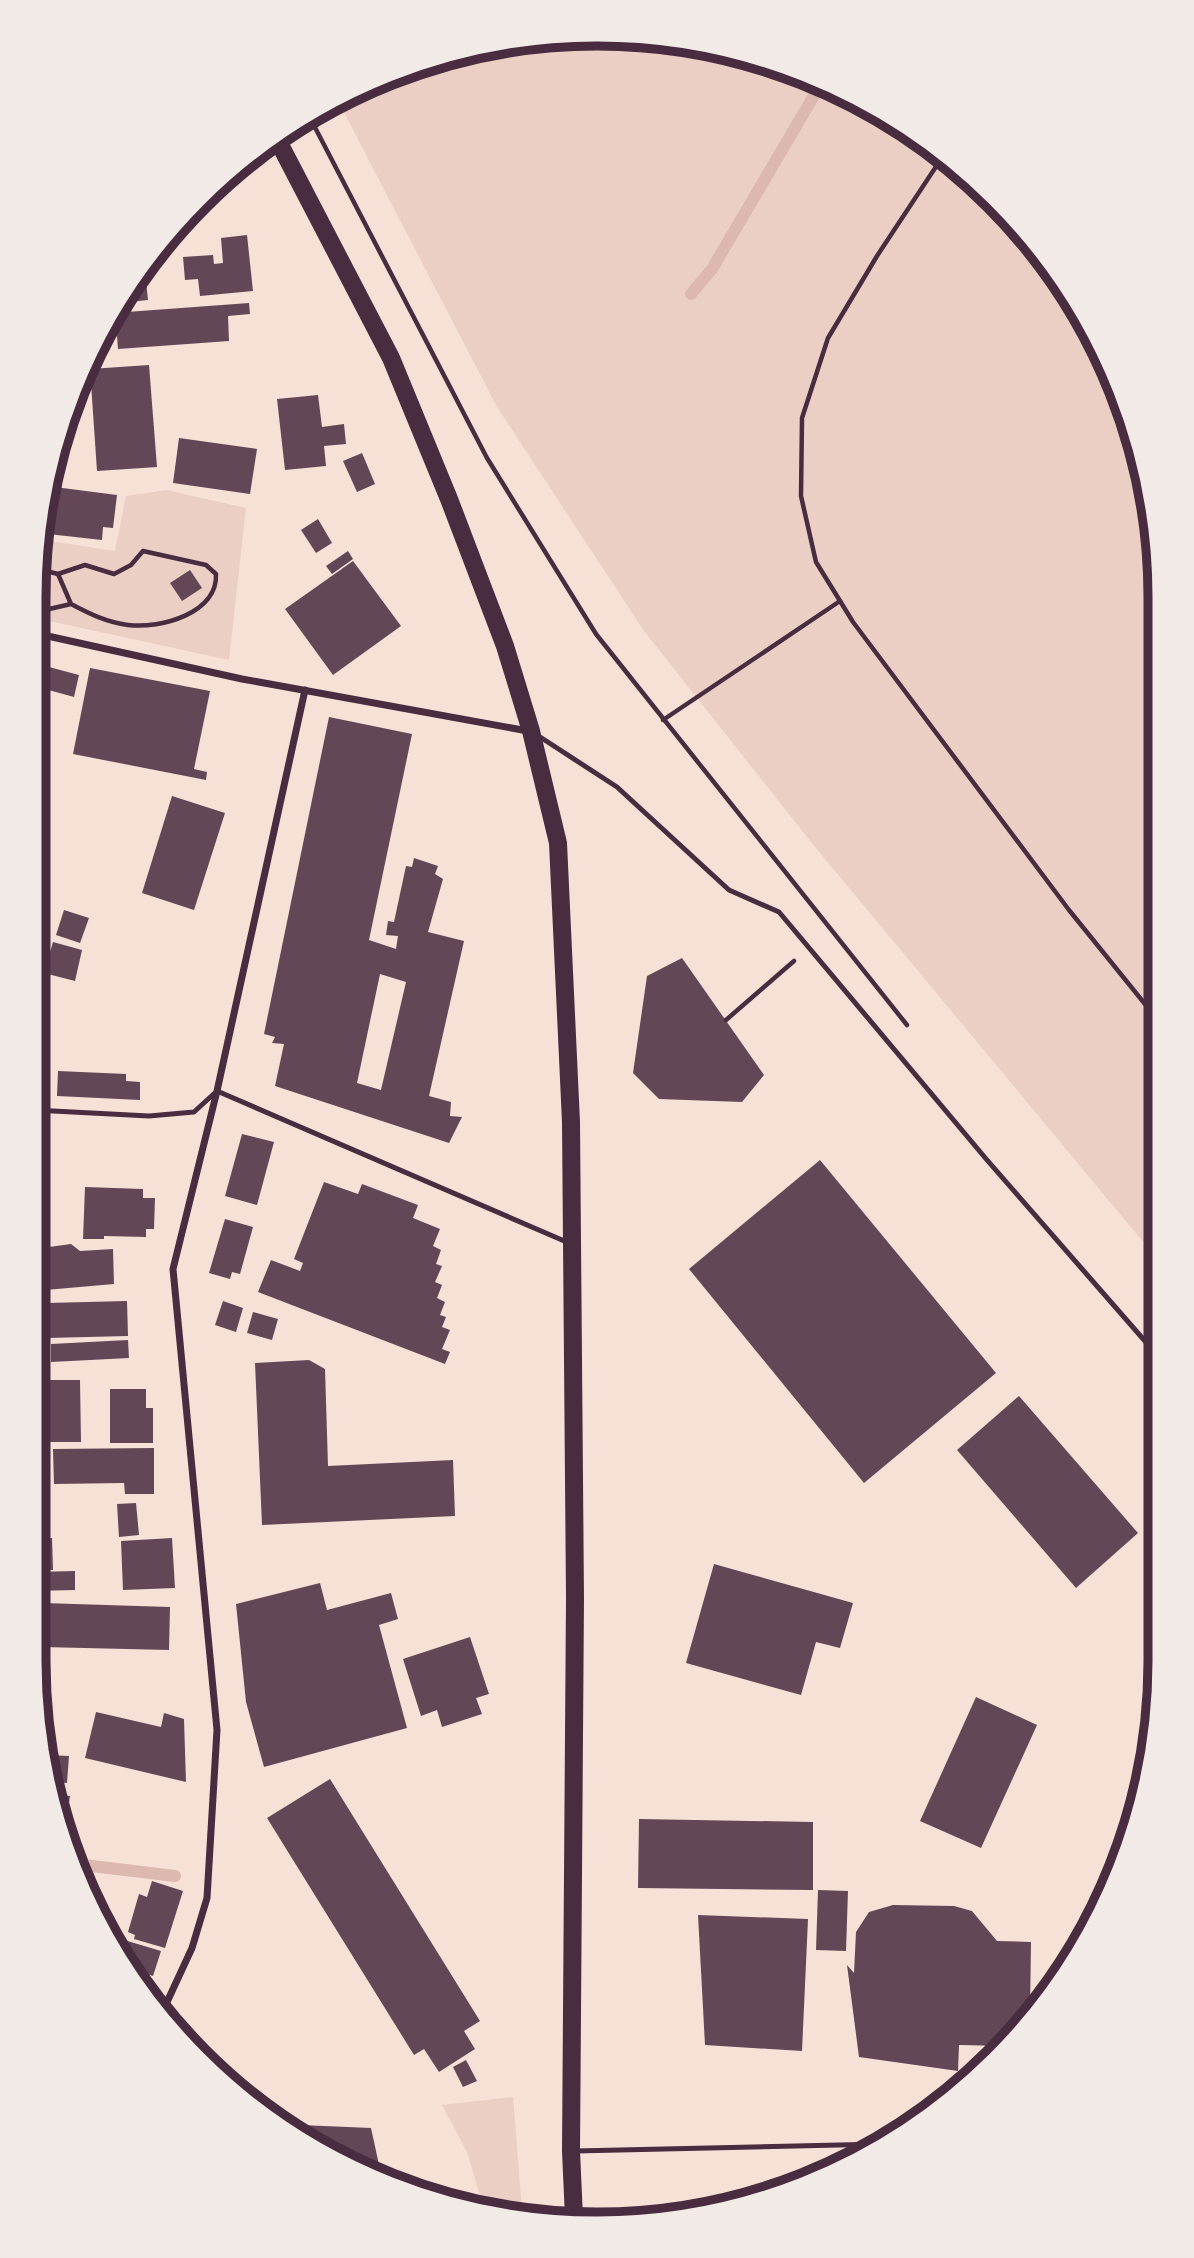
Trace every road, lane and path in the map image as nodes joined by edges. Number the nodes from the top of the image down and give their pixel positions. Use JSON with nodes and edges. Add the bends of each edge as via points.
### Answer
{"nodes":[{"id":1,"x":313,"y":124,"type":"edge"},
{"id":2,"x":280,"y":145,"type":"edge"},
{"id":3,"x":938,"y":163,"type":"edge"},
{"id":4,"x":47,"y":571,"type":"edge"},
{"id":5,"x":58,"y":574,"type":"junction"},
{"id":6,"x":840,"y":601,"type":"junction"},
{"id":7,"x":71,"y":604,"type":"junction"},
{"id":8,"x":46,"y":610,"type":"edge"},
{"id":9,"x":46,"y":636,"type":"edge"},
{"id":10,"x":305,"y":690,"type":"junction"},
{"id":11,"x":663,"y":720,"type":"junction"},
{"id":12,"x":531,"y":731,"type":"junction"},
{"id":13,"x":781,"y":973,"type":"dead end"},
{"id":14,"x":1148,"y":1008,"type":"edge"},
{"id":15,"x":726,"y":1020,"type":"dead end"},
{"id":16,"x":908,"y":1026,"type":"dead end"},
{"id":17,"x":216,"y":1091,"type":"junction"},
{"id":18,"x":46,"y":1111,"type":"edge"},
{"id":19,"x":569,"y":1243,"type":"junction"},
{"id":20,"x":1148,"y":1345,"type":"edge"},
{"id":21,"x":166,"y":2005,"type":"edge"},
{"id":22,"x":863,"y":2144,"type":"edge"},
{"id":23,"x":571,"y":2151,"type":"junction"},
{"id":24,"x":574,"y":2211,"type":"edge"}],
"edges":[{"from":1,"to":11,"type":"path","via":[[487,458],[596,634]]},
{"from":2,"to":12,"type":"main road","via":[[391,358],[505,646]]},
{"from":3,"to":6,"type":"path","via":[[828,338],[802,418],[801,496],[816,562]]},
{"from":4,"to":5,"type":"path"},
{"from":5,"to":7,"type":"path"},
{"from":5,"to":7,"type":"path","via":[[85,565],[114,574],[131,565],[142,551],[206,565],[216,573],[217,588],[208,602],[173,621],[131,625],[98,619]]},
{"from":6,"to":11,"type":"path"},
{"from":6,"to":14,"type":"path","via":[[1069,910]]},
{"from":7,"to":8,"type":"path"},
{"from":9,"to":10,"type":"street"},
{"from":10,"to":12,"type":"street"},
{"from":10,"to":17,"type":"street"},
{"from":11,"to":16,"type":"path"},
{"from":12,"to":19,"type":"main road","via":[[558,843],[571,1122]]},
{"from":12,"to":20,"type":"lane","via":[[617,787],[729,890],[779,912]]},
{"from":13,"to":15,"type":"path"},
{"from":17,"to":18,"type":"lane","via":[[194,1112],[149,1116]]},
{"from":17,"to":19,"type":"lane"},
{"from":17,"to":21,"type":"street","via":[[173,1269],[217,1730],[207,1898],[192,1948]]},
{"from":19,"to":23,"type":"main road","via":[[575,1598]]},
{"from":22,"to":23,"type":"lane"},
{"from":23,"to":24,"type":"main road"}]}
